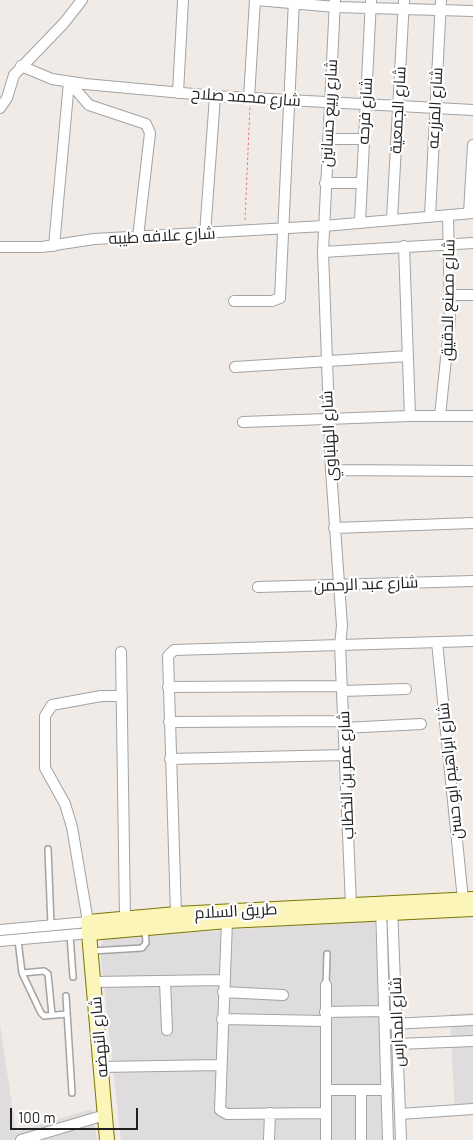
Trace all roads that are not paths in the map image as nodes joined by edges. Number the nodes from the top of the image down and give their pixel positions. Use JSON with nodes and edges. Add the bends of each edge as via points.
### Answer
{"nodes":[{"id":1,"x":82,"y":0,"type":"edge"},
{"id":2,"x":182,"y":0,"type":"edge"},
{"id":3,"x":256,"y":0,"type":"edge"},
{"id":4,"x":294,"y":2,"type":"edge"},
{"id":5,"x":335,"y":4,"type":"edge"},
{"id":6,"x":370,"y":4,"type":"edge"},
{"id":7,"x":404,"y":5,"type":"edge"},
{"id":8,"x":440,"y":5,"type":"edge"},
{"id":9,"x":473,"y":11,"type":"edge"},
{"id":10,"x":22,"y":66,"type":"junction"},
{"id":11,"x":69,"y":82,"type":"junction"},
{"id":12,"x":178,"y":93,"type":"junction"},
{"id":13,"x":215,"y":96,"type":"junction"},
{"id":14,"x":250,"y":98,"type":"junction"},
{"id":15,"x":288,"y":101,"type":"junction"},
{"id":16,"x":330,"y":103,"type":"junction"},
{"id":17,"x":365,"y":105,"type":"junction"},
{"id":18,"x":398,"y":107,"type":"junction"},
{"id":19,"x":0,"y":108,"type":"edge"},
{"id":20,"x":434,"y":109,"type":"junction"},
{"id":21,"x":473,"y":110,"type":"edge"},
{"id":22,"x":328,"y":139,"type":"junction"},
{"id":23,"x":364,"y":139,"type":"junction"},
{"id":24,"x":473,"y":145,"type":"edge"},
{"id":25,"x":325,"y":183,"type":"junction"},
{"id":26,"x":361,"y":183,"type":"junction"},
{"id":27,"x":471,"y":213,"type":"edge"},
{"id":28,"x":448,"y":215,"type":"junction"},
{"id":29,"x":430,"y":216,"type":"junction"},
{"id":30,"x":392,"y":219,"type":"junction"},
{"id":31,"x":360,"y":222,"type":"junction"},
{"id":32,"x":324,"y":226,"type":"junction"},
{"id":33,"x":283,"y":228,"type":"junction"},
{"id":34,"x":205,"y":234,"type":"junction"},
{"id":35,"x":138,"y":237,"type":"junction"},
{"id":36,"x":449,"y":243,"type":"junction"},
{"id":37,"x":473,"y":243,"type":"edge"},
{"id":38,"x":54,"y":246,"type":"junction"},
{"id":39,"x":404,"y":246,"type":"junction"},
{"id":40,"x":0,"y":247,"type":"edge"},
{"id":41,"x":323,"y":252,"type":"junction"},
{"id":42,"x":450,"y":295,"type":"junction"},
{"id":43,"x":473,"y":295,"type":"edge"},
{"id":44,"x":234,"y":301,"type":"dead end"},
{"id":45,"x":408,"y":356,"type":"junction"},
{"id":46,"x":326,"y":361,"type":"junction"},
{"id":47,"x":235,"y":367,"type":"dead end"},
{"id":48,"x":410,"y":416,"type":"junction"},
{"id":49,"x":440,"y":416,"type":"junction"},
{"id":50,"x":473,"y":416,"type":"edge"},
{"id":51,"x":328,"y":418,"type":"junction"},
{"id":52,"x":243,"y":422,"type":"dead end"},
{"id":53,"x":331,"y":470,"type":"junction"},
{"id":54,"x":473,"y":471,"type":"edge"},
{"id":55,"x":473,"y":524,"type":"edge"},
{"id":56,"x":334,"y":528,"type":"junction"},
{"id":57,"x":473,"y":581,"type":"edge"},
{"id":58,"x":339,"y":584,"type":"junction"},
{"id":59,"x":258,"y":587,"type":"dead end"},
{"id":60,"x":473,"y":641,"type":"edge"},
{"id":61,"x":437,"y":642,"type":"junction"},
{"id":62,"x":340,"y":645,"type":"junction"},
{"id":63,"x":121,"y":652,"type":"dead end"},
{"id":64,"x":168,"y":687,"type":"junction"},
{"id":65,"x":342,"y":689,"type":"junction"},
{"id":66,"x":406,"y":689,"type":"dead end"},
{"id":67,"x":122,"y":696,"type":"junction"},
{"id":68,"x":169,"y":722,"type":"junction"},
{"id":69,"x":344,"y":724,"type":"junction"},
{"id":70,"x":421,"y":724,"type":"dead end"},
{"id":71,"x":345,"y":755,"type":"junction"},
{"id":72,"x":170,"y":759,"type":"junction"},
{"id":73,"x":48,"y":849,"type":"dead end"},
{"id":74,"x":469,"y":903,"type":"edge"},
{"id":75,"x":351,"y":905,"type":"junction"},
{"id":76,"x":387,"y":909,"type":"junction"},
{"id":77,"x":176,"y":914,"type":"junction"},
{"id":78,"x":125,"y":918,"type":"junction"},
{"id":79,"x":227,"y":922,"type":"junction"},
{"id":80,"x":51,"y":925,"type":"junction"},
{"id":81,"x":89,"y":928,"type":"junction"},
{"id":82,"x":145,"y":928,"type":"junction"},
{"id":83,"x":0,"y":930,"type":"edge"},
{"id":84,"x":70,"y":935,"type":"junction"},
{"id":85,"x":18,"y":939,"type":"junction"},
{"id":86,"x":0,"y":941,"type":"edge"},
{"id":87,"x":92,"y":951,"type":"junction"},
{"id":88,"x":327,"y":954,"type":"dead end"},
{"id":89,"x":22,"y":973,"type":"junction"},
{"id":90,"x":73,"y":977,"type":"dead end"},
{"id":91,"x":224,"y":980,"type":"junction"},
{"id":92,"x":165,"y":981,"type":"junction"},
{"id":93,"x":94,"y":982,"type":"junction"},
{"id":94,"x":326,"y":984,"type":"joint"},
{"id":95,"x":223,"y":992,"type":"junction"},
{"id":96,"x":284,"y":995,"type":"dead end"},
{"id":97,"x":66,"y":996,"type":"dead end"},
{"id":98,"x":384,"y":1011,"type":"junction"},
{"id":99,"x":68,"y":1014,"type":"junction"},
{"id":100,"x":52,"y":1016,"type":"junction"},
{"id":101,"x":325,"y":1016,"type":"junction"},
{"id":102,"x":222,"y":1019,"type":"junction"},
{"id":103,"x":473,"y":1020,"type":"edge"},
{"id":104,"x":385,"y":1024,"type":"junction"},
{"id":105,"x":397,"y":1024,"type":"junction"},
{"id":106,"x":167,"y":1030,"type":"dead end"},
{"id":107,"x":473,"y":1041,"type":"edge"},
{"id":108,"x":398,"y":1044,"type":"junction"},
{"id":109,"x":220,"y":1066,"type":"junction"},
{"id":110,"x":101,"y":1068,"type":"junction"},
{"id":111,"x":326,"y":1090,"type":"junction"},
{"id":112,"x":361,"y":1090,"type":"junction"},
{"id":113,"x":387,"y":1090,"type":"junction"},
{"id":114,"x":72,"y":1093,"type":"dead end"},
{"id":115,"x":473,"y":1109,"type":"edge"},
{"id":116,"x":270,"y":1113,"type":"junction"},
{"id":117,"x":326,"y":1113,"type":"junction"},
{"id":118,"x":400,"y":1114,"type":"junction"},
{"id":119,"x":105,"y":1115,"type":"junction"},
{"id":120,"x":22,"y":1140,"type":"edge"},
{"id":121,"x":107,"y":1140,"type":"edge"},
{"id":122,"x":269,"y":1140,"type":"edge"},
{"id":123,"x":326,"y":1140,"type":"edge"},
{"id":124,"x":361,"y":1140,"type":"edge"},
{"id":125,"x":388,"y":1140,"type":"edge"},
{"id":126,"x":401,"y":1140,"type":"edge"}],
"edges":[{"from":1,"to":10,"type":"street"},
{"from":2,"to":12,"type":"street"},
{"from":3,"to":4,"type":"street"},
{"from":3,"to":14,"type":"street"},
{"from":4,"to":5,"type":"street"},
{"from":4,"to":15,"type":"street"},
{"from":5,"to":6,"type":"street"},
{"from":5,"to":16,"type":"street","name":"شارع ربيع حسانين"},
{"from":6,"to":7,"type":"street"},
{"from":6,"to":17,"type":"street","name":"شارع فرحه"},
{"from":7,"to":8,"type":"street"},
{"from":7,"to":18,"type":"street","name":"شارع الجمعية"},
{"from":8,"to":9,"type":"street"},
{"from":8,"to":20,"type":"street","name":"شارع المزرعه"},
{"from":10,"to":11,"type":"street","name":"شارع محمد صلاح","via":[[52,79]]},
{"from":10,"to":19,"type":"street","via":[[14,75],[7,98]]},
{"from":11,"to":12,"type":"street","name":"شارع محمد صلاح"},
{"from":11,"to":35,"type":"street","via":[[89,105],[146,124],[150,133]]},
{"from":11,"to":38,"type":"street"},
{"from":12,"to":13,"type":"street","name":"شارع محمد صلاح"},
{"from":13,"to":14,"type":"street","name":"شارع محمد صلاح"},
{"from":13,"to":34,"type":"street"},
{"from":14,"to":15,"type":"street","name":"شارع محمد صلاح"},
{"from":15,"to":16,"type":"street","name":"شارع محمد صلاح"},
{"from":15,"to":33,"type":"street"},
{"from":16,"to":17,"type":"street","name":"شارع محمد صلاح"},
{"from":16,"to":22,"type":"street","name":"شارع ربيع حسانين"},
{"from":17,"to":18,"type":"street","name":"شارع محمد صلاح"},
{"from":17,"to":23,"type":"street","name":"شارع فرحه"},
{"from":18,"to":20,"type":"street","name":"شارع محمد صلاح"},
{"from":18,"to":30,"type":"street","name":"شارع الجمعية"},
{"from":20,"to":21,"type":"street","name":"شارع محمد صلاح"},
{"from":20,"to":29,"type":"street","name":"شارع المزرعه"},
{"from":22,"to":23,"type":"street"},
{"from":22,"to":25,"type":"street","name":"شارع ربيع حسانين"},
{"from":23,"to":26,"type":"street","name":"شارع فرحه"},
{"from":24,"to":27,"type":"street"},
{"from":25,"to":26,"type":"street"},
{"from":25,"to":32,"type":"street","name":"شارع ربيع حسانين"},
{"from":26,"to":31,"type":"street","name":"شارع فرحه"},
{"from":27,"to":28,"type":"street","name":"شارع علافه طيبه"},
{"from":28,"to":29,"type":"street","name":"شارع علافه طيبه"},
{"from":28,"to":36,"type":"street","name":"شارع مصنع الدقيق"},
{"from":29,"to":30,"type":"street","name":"شارع علافه طيبه"},
{"from":30,"to":31,"type":"street","name":"شارع علافه طيبه"},
{"from":31,"to":32,"type":"street","name":"شارع علافه طيبه"},
{"from":32,"to":33,"type":"street","name":"شارع علافه طيبه"},
{"from":32,"to":41,"type":"street","name":"شارع الهلباوي"},
{"from":33,"to":34,"type":"street","name":"شارع علافه طيبه"},
{"from":33,"to":44,"type":"street","via":[[280,298]]},
{"from":34,"to":35,"type":"street","name":"شارع علافه طيبه"},
{"from":35,"to":38,"type":"street","name":"شارع علافه طيبه"},
{"from":36,"to":37,"type":"street"},
{"from":36,"to":39,"type":"street"},
{"from":36,"to":42,"type":"street","name":"شارع مصنع الدقيق"},
{"from":38,"to":40,"type":"street","name":"شارع علافه طيبه"},
{"from":39,"to":41,"type":"street"},
{"from":39,"to":45,"type":"street"},
{"from":41,"to":46,"type":"street","name":"شارع الهلباوي"},
{"from":42,"to":43,"type":"street"},
{"from":42,"to":49,"type":"street","name":"شارع مصنع الدقيق","via":[[449,344]]},
{"from":45,"to":46,"type":"street"},
{"from":45,"to":48,"type":"street"},
{"from":46,"to":47,"type":"street"},
{"from":46,"to":51,"type":"street","name":"شارع الهلباوي"},
{"from":48,"to":49,"type":"street"},
{"from":48,"to":51,"type":"street"},
{"from":49,"to":50,"type":"street"},
{"from":51,"to":52,"type":"street"},
{"from":51,"to":53,"type":"street","name":"شارع الهلباوي"},
{"from":53,"to":54,"type":"street"},
{"from":53,"to":56,"type":"street","name":"شارع الهلباوي"},
{"from":55,"to":56,"type":"street"},
{"from":56,"to":58,"type":"street","name":"شارع الهلباوي"},
{"from":57,"to":58,"type":"street","name":"شارع عبد الرحمن"},
{"from":58,"to":59,"type":"street","name":"شارع عبد الرحمن"},
{"from":58,"to":62,"type":"street","name":"شارع الهلباوي"},
{"from":60,"to":61,"type":"street"},
{"from":61,"to":62,"type":"street"},
{"from":61,"to":74,"type":"street","name":"شارع ابراهيم ابو حسن"},
{"from":62,"to":64,"type":"street","via":[[174,650],[168,656]]},
{"from":62,"to":65,"type":"street","name":"شارع عمر بن الخطاب"},
{"from":63,"to":67,"type":"street"},
{"from":64,"to":65,"type":"street"},
{"from":64,"to":68,"type":"street"},
{"from":65,"to":66,"type":"street"},
{"from":65,"to":69,"type":"street","name":"شارع عمر بن الخطاب"},
{"from":67,"to":78,"type":"street"},
{"from":67,"to":81,"type":"street","via":[[102,696],[52,706],[45,716],[45,768],[65,804],[72,827]]},
{"from":68,"to":69,"type":"street"},
{"from":68,"to":72,"type":"street"},
{"from":69,"to":70,"type":"street"},
{"from":69,"to":71,"type":"street","name":"شارع عمر بن الخطاب"},
{"from":71,"to":72,"type":"street"},
{"from":71,"to":75,"type":"street","name":"شارع عمر بن الخطاب"},
{"from":72,"to":77,"type":"street"},
{"from":73,"to":80,"type":"lane"},
{"from":74,"to":76,"type":"main road","name":"طريق السلام"},
{"from":75,"to":76,"type":"main road","name":"طريق السلام"},
{"from":75,"to":77,"type":"main road","name":"طريق السلام"},
{"from":76,"to":79,"type":"main road","name":"طريق السلام"},
{"from":76,"to":98,"type":"street","name":"شارع المدارس"},
{"from":76,"to":105,"type":"street","name":"شارع المدارس"},
{"from":77,"to":78,"type":"main road","name":"طريق السلام"},
{"from":78,"to":81,"type":"main road","name":"طريق السلام"},
{"from":79,"to":82,"type":"main road","name":"طريق السلام"},
{"from":79,"to":91,"type":"street"},
{"from":80,"to":81,"type":"street","name":"طريق السلام"},
{"from":80,"to":83,"type":"street","name":"طريق السلام"},
{"from":81,"to":82,"type":"main road","name":"طريق السلام"},
{"from":81,"to":84,"type":"street","name":"طريق السلام"},
{"from":81,"to":87,"type":"main road","name":"شارع النهضه"},
{"from":82,"to":87,"type":"lane","via":[[146,943],[142,948]]},
{"from":84,"to":85,"type":"street","name":"طريق السلام"},
{"from":84,"to":90,"type":"lane"},
{"from":85,"to":86,"type":"street","name":"طريق السلام"},
{"from":85,"to":89,"type":"lane"},
{"from":87,"to":93,"type":"main road","name":"شارع النهضه"},
{"from":88,"to":94,"type":"lane"},
{"from":89,"to":100,"type":"lane","via":[[42,1014]]},
{"from":89,"to":100,"type":"lane","via":[[44,971],[48,974]]},
{"from":91,"to":92,"type":"street"},
{"from":91,"to":95,"type":"street"},
{"from":92,"to":93,"type":"street"},
{"from":92,"to":106,"type":"street"},
{"from":93,"to":110,"type":"main road","name":"شارع النهضه"},
{"from":94,"to":101,"type":"street"},
{"from":95,"to":96,"type":"street"},
{"from":95,"to":102,"type":"street"},
{"from":97,"to":99,"type":"lane"},
{"from":98,"to":101,"type":"street"},
{"from":98,"to":104,"type":"street","name":"شارع المدارس"},
{"from":99,"to":100,"type":"lane"},
{"from":99,"to":114,"type":"lane"},
{"from":101,"to":102,"type":"street"},
{"from":101,"to":111,"type":"street"},
{"from":102,"to":109,"type":"street"},
{"from":103,"to":105,"type":"street"},
{"from":104,"to":105,"type":"street"},
{"from":104,"to":113,"type":"street","name":"شارع المدارس"},
{"from":105,"to":108,"type":"street","name":"شارع المدارس"},
{"from":107,"to":108,"type":"street"},
{"from":108,"to":118,"type":"street","name":"شارع المدارس"},
{"from":109,"to":110,"type":"street"},
{"from":109,"to":116,"type":"street","via":[[218,1104],[222,1112]]},
{"from":110,"to":119,"type":"main road","name":"شارع النهضه"},
{"from":111,"to":112,"type":"street"},
{"from":111,"to":117,"type":"street"},
{"from":112,"to":113,"type":"street"},
{"from":112,"to":124,"type":"street"},
{"from":113,"to":125,"type":"street","name":"شارع المدارس"},
{"from":115,"to":118,"type":"street"},
{"from":116,"to":117,"type":"street"},
{"from":116,"to":122,"type":"street"},
{"from":117,"to":123,"type":"street"},
{"from":118,"to":126,"type":"street","name":"شارع المدارس"},
{"from":119,"to":120,"type":"street"},
{"from":119,"to":121,"type":"main road","name":"شارع النهضه"}]}
